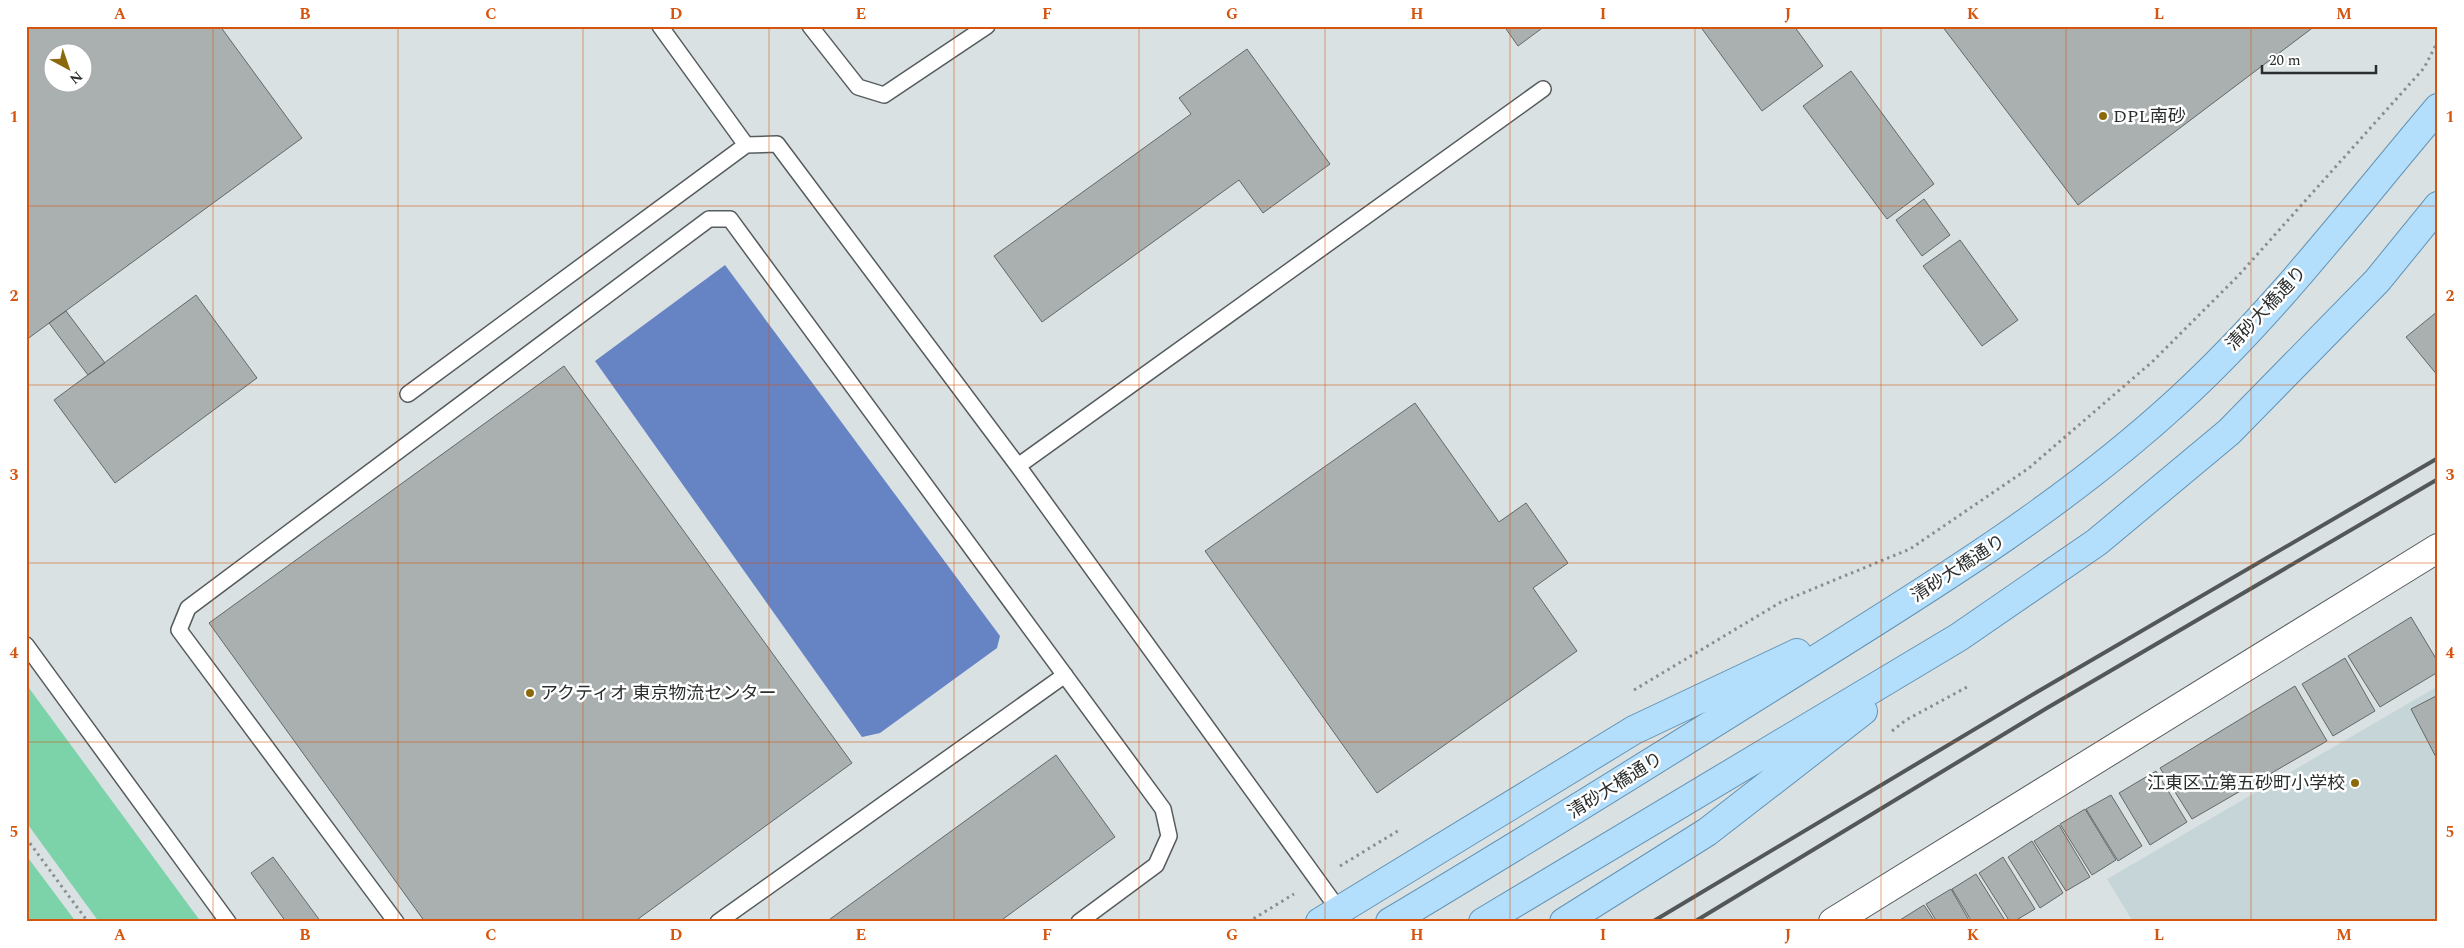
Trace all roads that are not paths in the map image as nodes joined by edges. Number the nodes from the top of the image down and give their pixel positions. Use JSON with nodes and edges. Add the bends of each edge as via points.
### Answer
{"nodes":[{"id":1,"x":660,"y":26,"type":"edge"},
{"id":2,"x":810,"y":26,"type":"edge"},
{"id":3,"x":987,"y":26,"type":"edge"},
{"id":4,"x":1543,"y":88,"type":"dead end"},
{"id":5,"x":2438,"y":108,"type":"edge"},
{"id":6,"x":746,"y":145,"type":"junction"},
{"id":7,"x":2438,"y":206,"type":"edge"},
{"id":8,"x":408,"y":394,"type":"dead end"},
{"id":9,"x":1018,"y":466,"type":"junction"},
{"id":10,"x":2438,"y":548,"type":"edge"},
{"id":11,"x":1905,"y":603,"type":"junction"},
{"id":12,"x":1959,"y":636,"type":"junction"},
{"id":13,"x":26,"y":645,"type":"edge"},
{"id":14,"x":1065,"y":675,"type":"junction"},
{"id":15,"x":1330,"y":916,"type":"edge"},
{"id":16,"x":228,"y":922,"type":"edge"},
{"id":17,"x":396,"y":922,"type":"edge"},
{"id":18,"x":718,"y":922,"type":"edge"},
{"id":19,"x":1079,"y":922,"type":"edge"},
{"id":20,"x":1390,"y":922,"type":"edge"},
{"id":21,"x":1483,"y":922,"type":"edge"},
{"id":22,"x":1564,"y":922,"type":"edge"},
{"id":23,"x":1832,"y":922,"type":"edge"}],
"edges":[{"from":1,"to":6,"type":"lane"},
{"from":2,"to":3,"type":"lane","via":[[858,87],[884,95]]},
{"from":4,"to":9,"type":"lane"},
{"from":5,"to":11,"type":"main road","name":"清砂大橋通り","via":[[2279,298],[2180,399],[2063,497]]},
{"from":6,"to":8,"type":"lane"},
{"from":6,"to":9,"type":"lane","via":[[778,144]]},
{"from":7,"to":12,"type":"main road","via":[[2377,281],[2229,432],[2097,542]]},
{"from":9,"to":15,"type":"lane","via":[[1318,880]]},
{"from":10,"to":23,"type":"street"},
{"from":11,"to":15,"type":"main road","via":[[1634,730]]},
{"from":11,"to":20,"type":"main road","name":"清砂大橋通り","via":[[1539,833]]},
{"from":12,"to":21,"type":"main road"},
{"from":12,"to":22,"type":"main road","via":[[1707,832]]},
{"from":13,"to":16,"type":"lane"},
{"from":14,"to":17,"type":"lane","via":[[730,219],[709,219],[188,608],[179,630]]},
{"from":14,"to":18,"type":"lane"},
{"from":14,"to":19,"type":"lane","via":[[1163,809],[1169,836],[1156,865]]}]}
